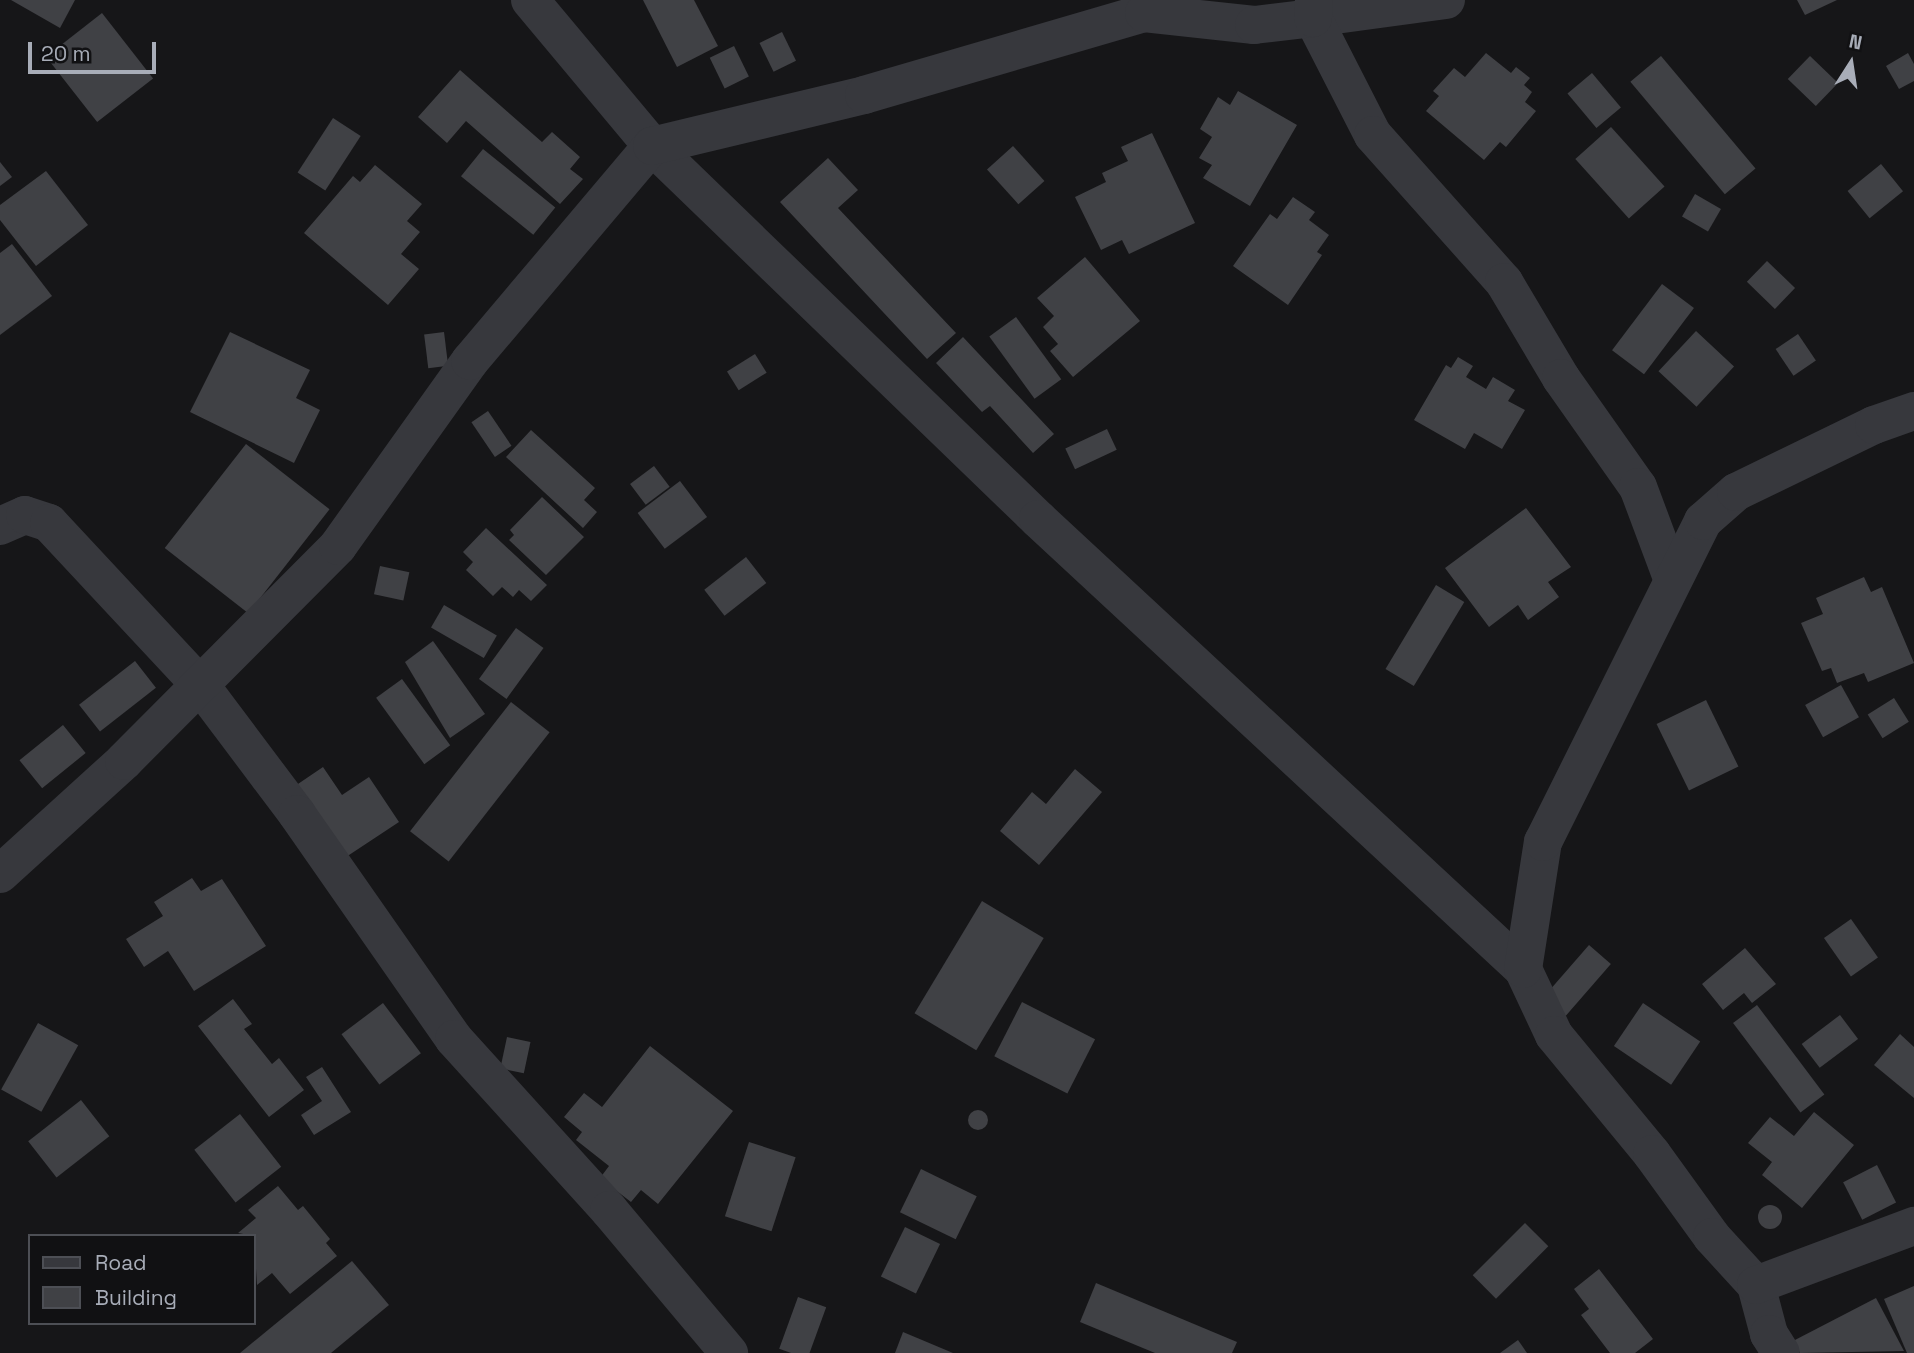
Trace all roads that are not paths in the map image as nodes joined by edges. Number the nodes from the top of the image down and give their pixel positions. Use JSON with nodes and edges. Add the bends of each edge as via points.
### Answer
{"nodes":[{"id":1,"x":530,"y":0,"type":"edge"},
{"id":2,"x":1446,"y":0,"type":"edge"},
{"id":3,"x":1313,"y":9,"type":"edge"},
{"id":4,"x":652,"y":146,"type":"junction"},
{"id":5,"x":1914,"y":411,"type":"edge"},
{"id":6,"x":0,"y":526,"type":"edge"},
{"id":7,"x":1672,"y":578,"type":"junction"},
{"id":8,"x":201,"y":686,"type":"junction"},
{"id":9,"x":0,"y":874,"type":"edge"},
{"id":10,"x":1523,"y":969,"type":"junction"},
{"id":11,"x":1914,"y":1226,"type":"edge"},
{"id":12,"x":1755,"y":1285,"type":"junction"},
{"id":13,"x":729,"y":1353,"type":"edge"},
{"id":14,"x":1781,"y":1353,"type":"edge"}],
"edges":[{"from":1,"to":4,"type":"street"},
{"from":2,"to":3,"type":"street"},
{"from":3,"to":4,"type":"street","via":[[1254,25],[1144,13],[877,92]]},
{"from":3,"to":7,"type":"street","via":[[1373,135],[1504,282],[1561,378],[1638,486]]},
{"from":4,"to":8,"type":"street","via":[[470,361],[338,546]]},
{"from":4,"to":10,"type":"street","via":[[1038,519]]},
{"from":5,"to":7,"type":"street","via":[[1874,425],[1736,492],[1703,521]]},
{"from":6,"to":8,"type":"street","via":[[25,515],[49,523]]},
{"from":7,"to":10,"type":"street","via":[[1543,842]]},
{"from":8,"to":9,"type":"street"},
{"from":8,"to":13,"type":"street","via":[[298,814],[454,1039],[609,1210]]},
{"from":10,"to":12,"type":"street","via":[[1554,1035]]},
{"from":11,"to":12,"type":"street"},
{"from":12,"to":14,"type":"street","via":[[1769,1334]]}]}
